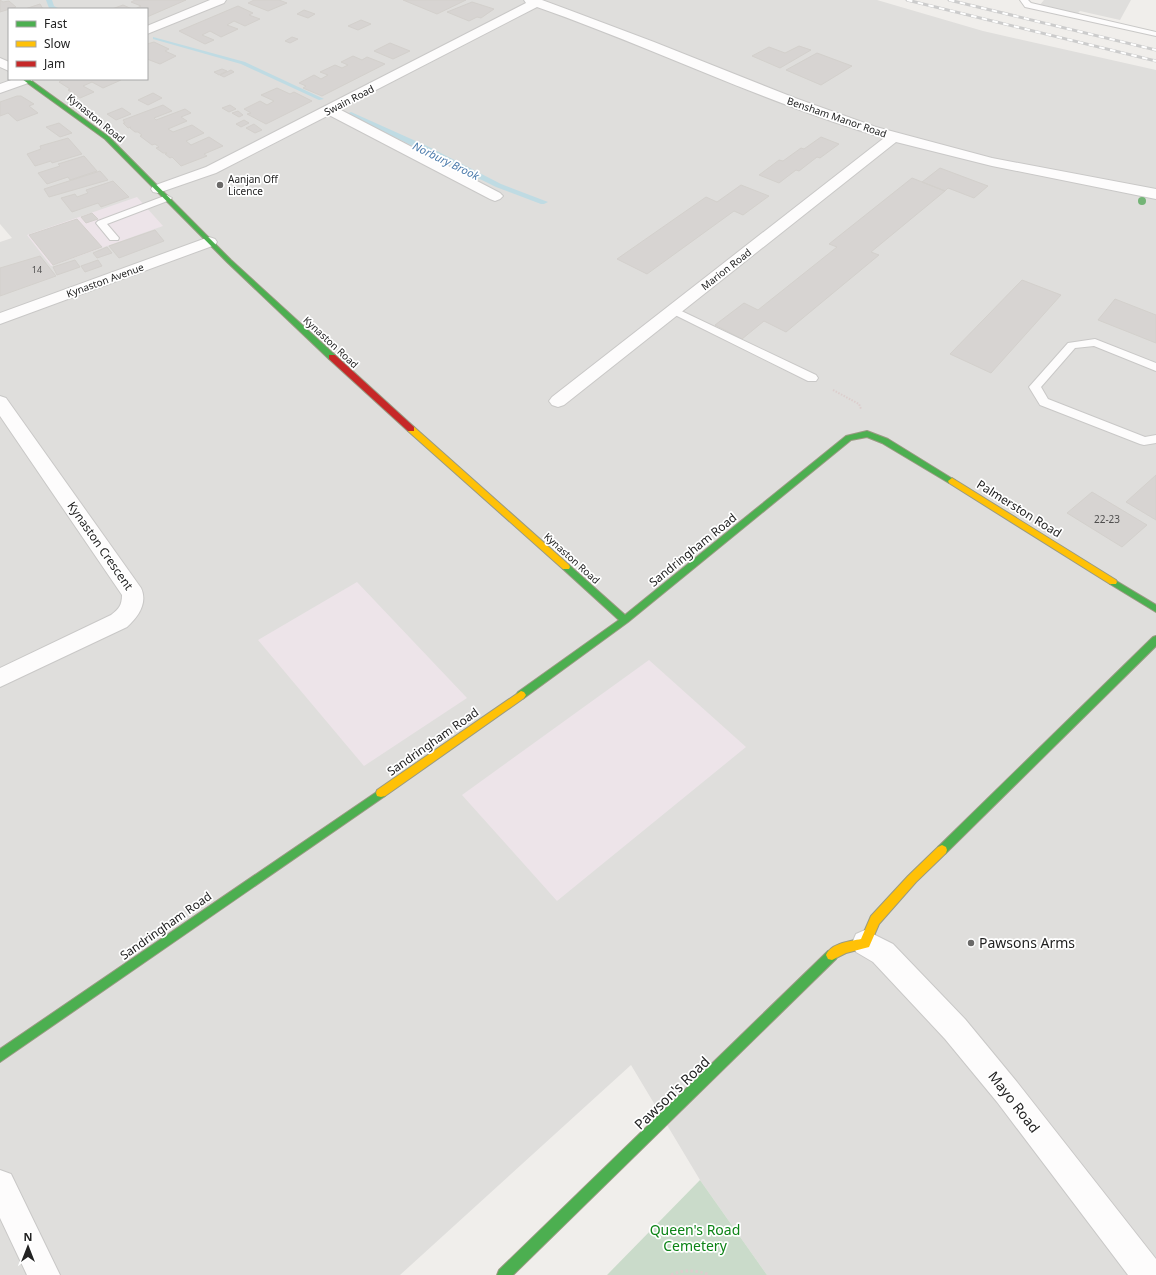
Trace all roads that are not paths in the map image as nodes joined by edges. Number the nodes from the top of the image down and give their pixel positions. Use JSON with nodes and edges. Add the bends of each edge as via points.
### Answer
{"nodes":[{"id":1,"x":220,"y":0,"type":"edge"},
{"id":2,"x":1024,"y":0,"type":"edge"},
{"id":3,"x":533,"y":1,"type":"edge"},
{"id":4,"x":148,"y":30,"type":"edge"},
{"id":5,"x":1156,"y":34,"type":"edge"},
{"id":6,"x":22,"y":80,"type":"edge"},
{"id":7,"x":26,"y":80,"type":"edge"},
{"id":8,"x":0,"y":89,"type":"edge"},
{"id":9,"x":330,"y":110,"type":"junction"},
{"id":10,"x":894,"y":137,"type":"junction"},
{"id":11,"x":162,"y":194,"type":"junction"},
{"id":12,"x":1156,"y":194,"type":"edge"},
{"id":13,"x":495,"y":196,"type":"dead end"},
{"id":14,"x":114,"y":238,"type":"dead end"},
{"id":15,"x":209,"y":242,"type":"junction"},
{"id":16,"x":673,"y":310,"type":"junction"},
{"id":17,"x":0,"y":319,"type":"edge"},
{"id":18,"x":1156,"y":367,"type":"edge"},
{"id":19,"x":812,"y":378,"type":"road end"},
{"id":20,"x":558,"y":401,"type":"dead end"},
{"id":21,"x":0,"y":402,"type":"edge"},
{"id":22,"x":867,"y":434,"type":"joint"},
{"id":23,"x":1156,"y":439,"type":"edge"},
{"id":24,"x":1156,"y":609,"type":"edge"},
{"id":25,"x":625,"y":620,"type":"junction"},
{"id":26,"x":1156,"y":640,"type":"edge"},
{"id":27,"x":0,"y":678,"type":"edge"},
{"id":28,"x":866,"y":943,"type":"junction"},
{"id":29,"x":0,"y":1056,"type":"edge"},
{"id":30,"x":0,"y":1185,"type":"edge"},
{"id":31,"x":44,"y":1275,"type":"edge"},
{"id":32,"x":504,"y":1275,"type":"edge"},
{"id":33,"x":1148,"y":1275,"type":"edge"}],
"edges":[{"from":1,"to":4,"type":"street"},
{"from":2,"to":5,"type":"lane","via":[[1028,5]]},
{"from":3,"to":9,"type":"street","name":"Swain Road"},
{"from":3,"to":10,"type":"street","name":"Bensham Manor Road","via":[[832,117]]},
{"from":6,"to":8,"type":"street"},
{"from":7,"to":11,"type":"street","name":"Kynaston Road","via":[[107,138]]},
{"from":9,"to":11,"type":"street","name":"Swain Road"},
{"from":9,"to":13,"type":"street"},
{"from":10,"to":12,"type":"street","name":"Bensham Manor Road","via":[[975,157]]},
{"from":10,"to":16,"type":"street","name":"Marion Road"},
{"from":11,"to":14,"type":"lane","via":[[101,223]]},
{"from":11,"to":15,"type":"street","name":"Kynaston Road"},
{"from":15,"to":17,"type":"street","name":"Kynaston Avenue"},
{"from":15,"to":25,"type":"street","name":"Kynaston Road","via":[[350,374]]},
{"from":16,"to":19,"type":"lane"},
{"from":16,"to":20,"type":"street","name":"Marion Road"},
{"from":18,"to":23,"type":"lane","via":[[1095,342],[1072,345],[1035,387],[1044,402],[1144,441]]},
{"from":21,"to":27,"type":"street","name":"Kynaston Crescent","via":[[133,594],[134,602],[129,613],[119,621]]},
{"from":22,"to":24,"type":"street","name":"Palmerston Road","via":[[885,441],[956,483]]},
{"from":22,"to":25,"type":"street","name":"Sandringham Road","via":[[849,438]]},
{"from":25,"to":29,"type":"street","name":"Sandringham Road","via":[[462,737]]},
{"from":26,"to":28,"type":"street","via":[[912,879],[875,920]]},
{"from":28,"to":32,"type":"street","name":"Pawson's Road","via":[[844,948],[828,958]]},
{"from":28,"to":33,"type":"street","name":"Mayo Road","via":[[883,953],[955,1029],[1007,1092]]},
{"from":30,"to":31,"type":"street"}]}
